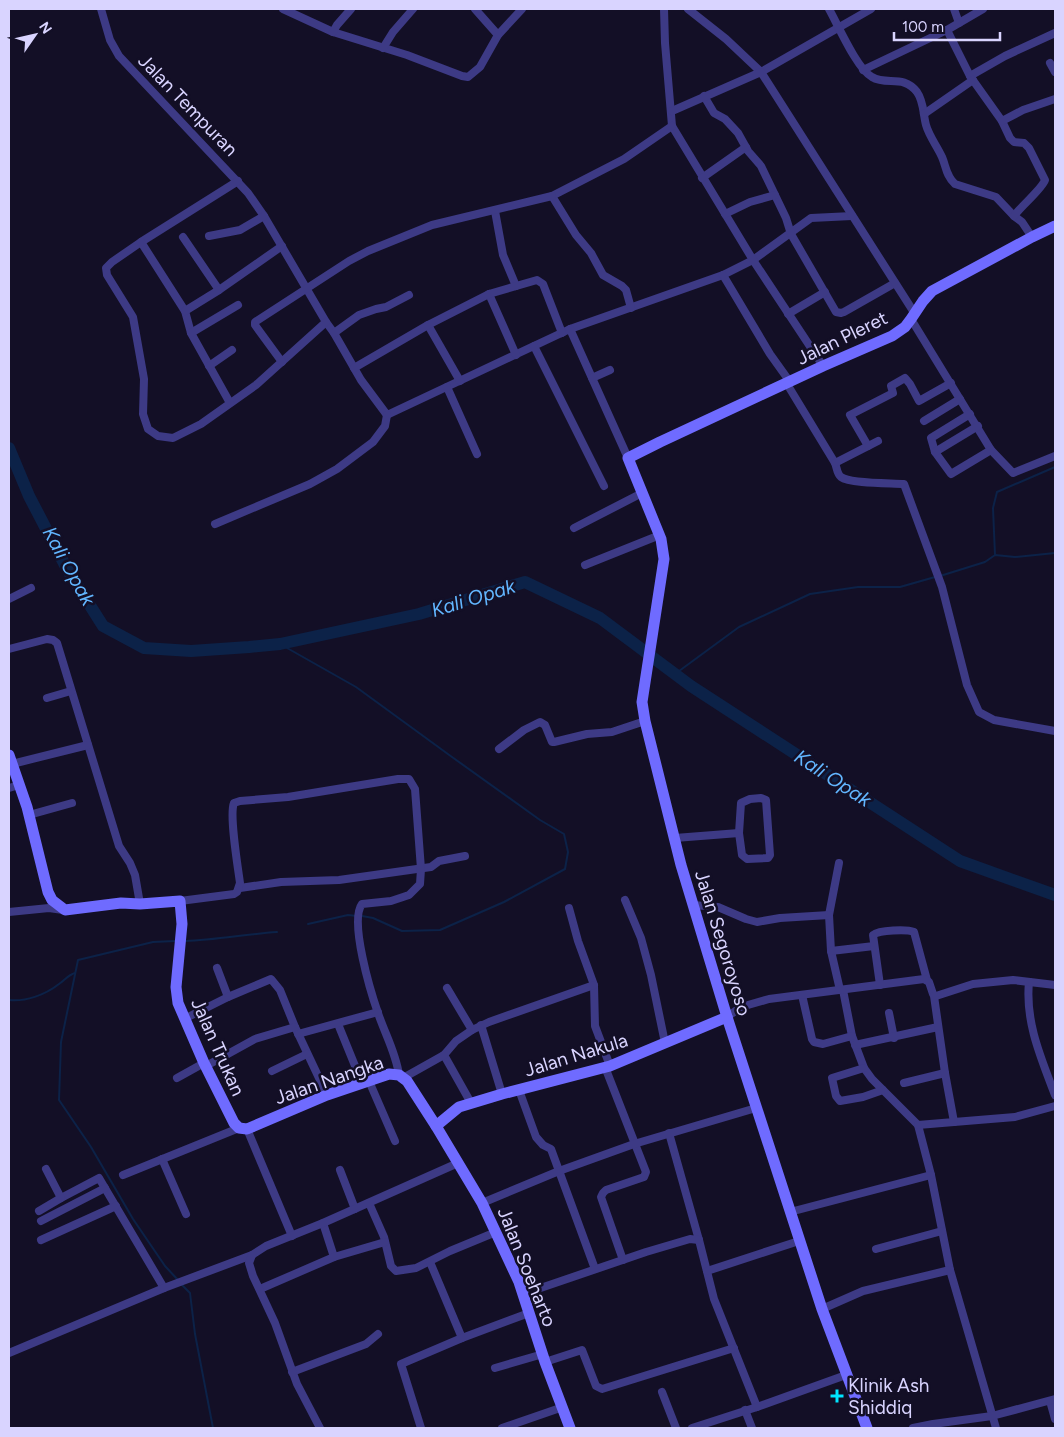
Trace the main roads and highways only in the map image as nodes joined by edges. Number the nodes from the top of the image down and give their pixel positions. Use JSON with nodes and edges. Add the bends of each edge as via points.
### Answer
{"nodes":[{"id":1,"x":1055,"y":226,"type":"edge"},
{"id":2,"x":628,"y":458,"type":"joint"},
{"id":3,"x":10,"y":760,"type":"edge"},
{"id":4,"x":14,"y":786,"type":"edge"},
{"id":5,"x":727,"y":1016,"type":"junction"},
{"id":6,"x":436,"y":1126,"type":"junction"},
{"id":7,"x":243,"y":1128,"type":"joint"},
{"id":8,"x":570,"y":1428,"type":"edge"},
{"id":9,"x":867,"y":1428,"type":"edge"}],
"edges":[{"from":1,"to":2,"type":"main road","name":"Jalan Pleret","via":[[932,291],[892,336]]},
{"from":2,"to":5,"type":"main road","name":"Jalan Segoroyoso","via":[[660,536],[664,559],[642,702],[645,721],[693,905]]},
{"from":3,"to":4,"type":"main road"},
{"from":4,"to":7,"type":"main road","name":"Jalan Trukan","via":[[29,815],[48,892],[52,900],[65,910],[121,903],[180,901],[178,1003],[234,1123]]},
{"from":5,"to":6,"type":"main road","name":"Jalan Nakula","via":[[607,1067],[459,1107]]},
{"from":5,"to":9,"type":"main road","name":"Jalan Segoroyoso","via":[[822,1309]]},
{"from":6,"to":7,"type":"main road","name":"Jalan Nangka","via":[[401,1076],[389,1074]]},
{"from":6,"to":8,"type":"main road","name":"Jalan Soeharto","via":[[496,1232],[523,1294]]}]}
